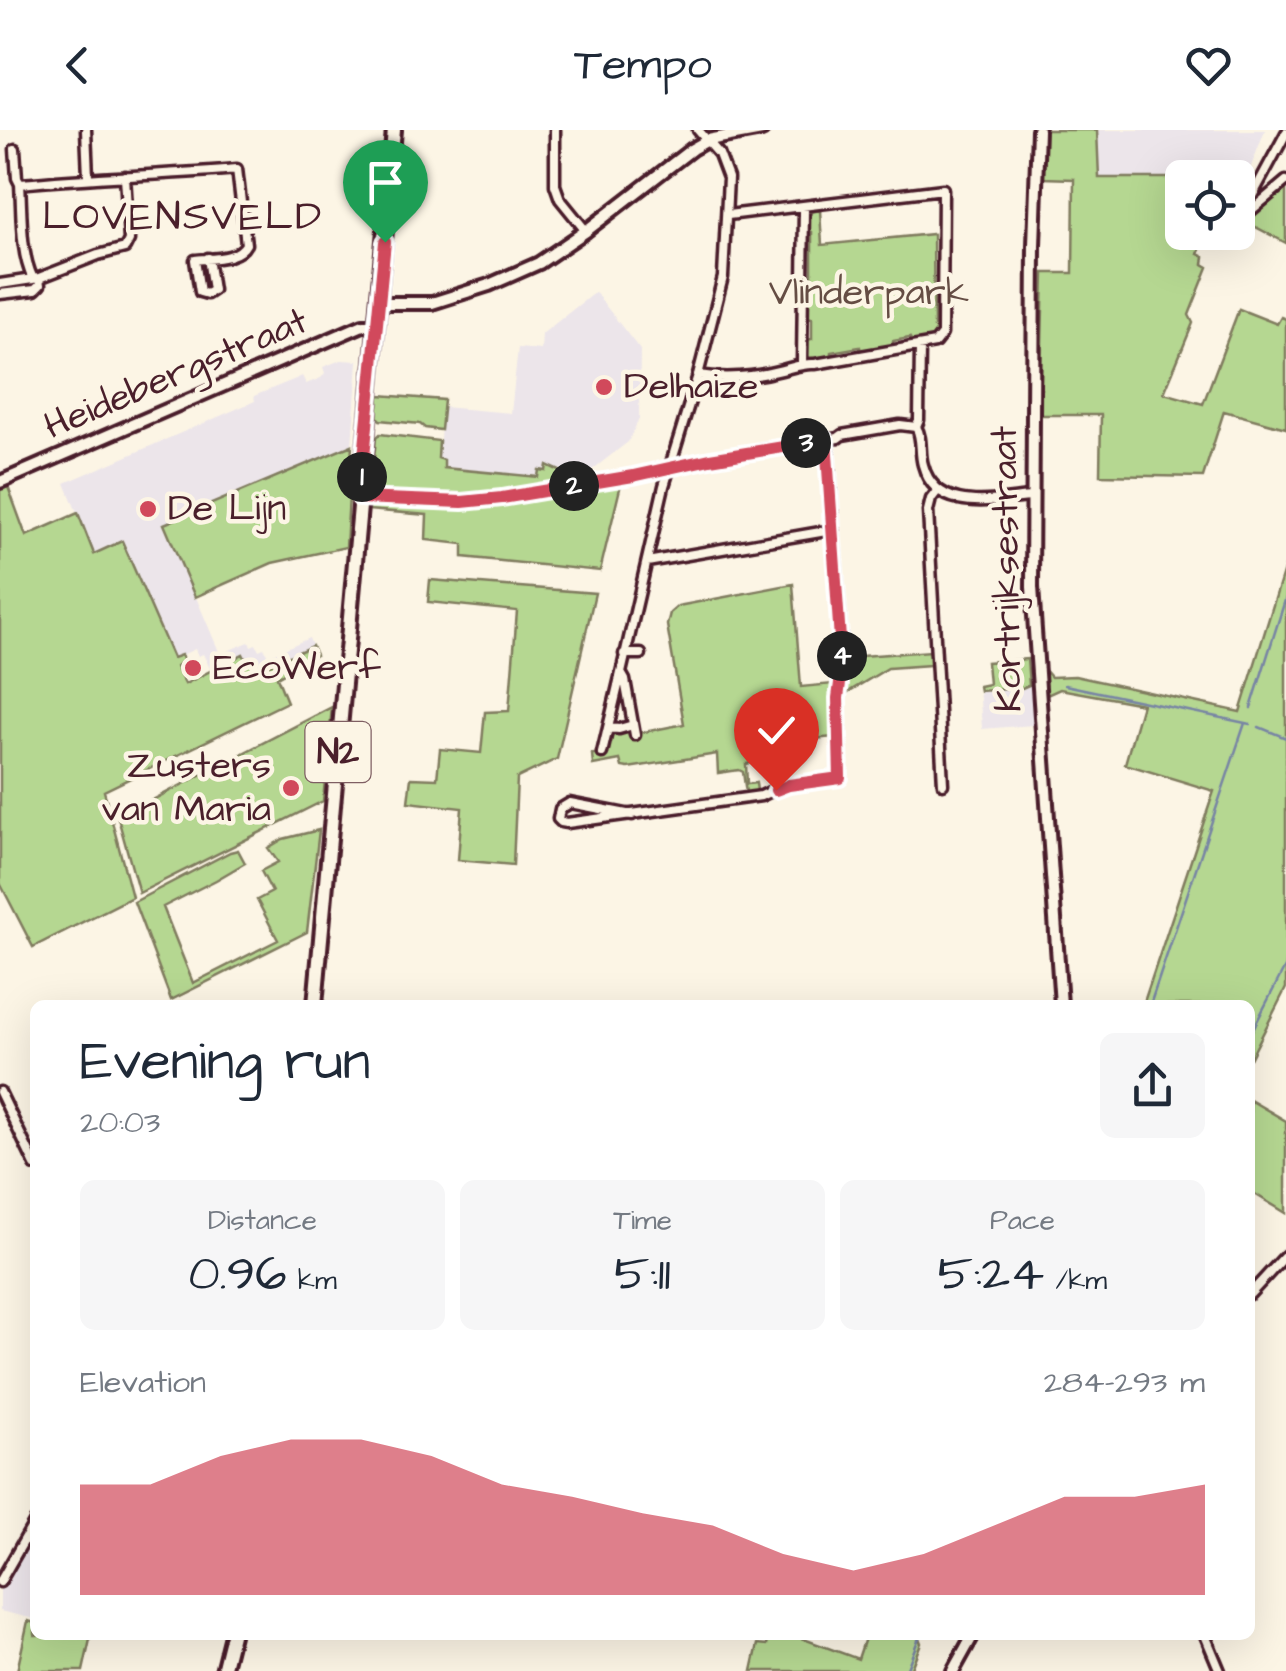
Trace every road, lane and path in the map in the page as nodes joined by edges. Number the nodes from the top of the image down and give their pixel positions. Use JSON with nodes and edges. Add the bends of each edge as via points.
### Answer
{"nodes":[{"id":1,"x":86,"y":130,"type":"edge"},
{"id":2,"x":394,"y":130,"type":"edge"},
{"id":3,"x":555,"y":130,"type":"edge"},
{"id":4,"x":698,"y":130,"type":"edge"},
{"id":5,"x":762,"y":130,"type":"edge"},
{"id":6,"x":1038,"y":130,"type":"edge"},
{"id":7,"x":1286,"y":134,"type":"edge"},
{"id":8,"x":708,"y":140,"type":"junction"},
{"id":9,"x":15,"y":149,"type":"dead end"},
{"id":10,"x":236,"y":158,"type":"dead end"},
{"id":11,"x":236,"y":169,"type":"junction"},
{"id":12,"x":124,"y":176,"type":"junction"},
{"id":13,"x":88,"y":177,"type":"junction"},
{"id":14,"x":1286,"y":180,"type":"edge"},
{"id":15,"x":20,"y":184,"type":"junction"},
{"id":16,"x":1255,"y":191,"type":"edge"},
{"id":17,"x":804,"y":207,"type":"junction"},
{"id":18,"x":1255,"y":207,"type":"edge"},
{"id":19,"x":728,"y":215,"type":"junction"},
{"id":20,"x":586,"y":231,"type":"junction"},
{"id":21,"x":208,"y":258,"type":"dead end"},
{"id":22,"x":32,"y":278,"type":"junction"},
{"id":23,"x":0,"y":284,"type":"edge"},
{"id":24,"x":0,"y":294,"type":"edge"},
{"id":25,"x":379,"y":303,"type":"junction"},
{"id":26,"x":376,"y":325,"type":"junction"},
{"id":27,"x":920,"y":346,"type":"junction"},
{"id":28,"x":802,"y":364,"type":"junction"},
{"id":29,"x":698,"y":375,"type":"junction"},
{"id":30,"x":916,"y":427,"type":"junction"},
{"id":31,"x":826,"y":440,"type":"junction"},
{"id":32,"x":669,"y":468,"type":"junction"},
{"id":33,"x":0,"y":482,"type":"edge"},
{"id":34,"x":938,"y":490,"type":"junction"},
{"id":35,"x":1032,"y":497,"type":"junction"},
{"id":36,"x":360,"y":498,"type":"junction"},
{"id":37,"x":832,"y":530,"type":"junction"},
{"id":38,"x":647,"y":562,"type":"junction"},
{"id":39,"x":839,"y":619,"type":"junction"},
{"id":40,"x":826,"y":622,"type":"dead end"},
{"id":41,"x":624,"y":654,"type":"junction"},
{"id":42,"x":641,"y":654,"type":"dead end"},
{"id":43,"x":622,"y":674,"type":"junction"},
{"id":44,"x":633,"y":724,"type":"junction"},
{"id":45,"x":608,"y":728,"type":"junction"},
{"id":46,"x":635,"y":736,"type":"dead end"},
{"id":47,"x":602,"y":752,"type":"dead end"},
{"id":48,"x":943,"y":784,"type":"dead end"},
{"id":49,"x":584,"y":806,"type":"junction"},
{"id":50,"x":632,"y":815,"type":"junction"},
{"id":51,"x":583,"y":821,"type":"junction"},
{"id":52,"x":316,"y":1000,"type":"edge"},
{"id":53,"x":1060,"y":1000,"type":"edge"},
{"id":54,"x":0,"y":1092,"type":"edge"},
{"id":55,"x":30,"y":1155,"type":"edge"},
{"id":56,"x":1286,"y":1254,"type":"edge"},
{"id":57,"x":1255,"y":1288,"type":"edge"},
{"id":58,"x":30,"y":1529,"type":"edge"},
{"id":59,"x":0,"y":1582,"type":"edge"},
{"id":60,"x":231,"y":1640,"type":"edge"},
{"id":61,"x":970,"y":1640,"type":"edge"},
{"id":62,"x":1208,"y":1640,"type":"edge"},
{"id":63,"x":223,"y":1671,"type":"edge"},
{"id":64,"x":954,"y":1671,"type":"edge"},
{"id":65,"x":1220,"y":1671,"type":"edge"}],
"edges":[{"from":1,"to":13,"type":"street"},
{"from":2,"to":25,"type":"main road","number":"N2"},
{"from":3,"to":20,"type":"street","via":[[555,185]]},
{"from":4,"to":8,"type":"street"},
{"from":5,"to":8,"type":"street"},
{"from":6,"to":35,"type":"street","name":"Kortrijksestraat"},
{"from":7,"to":16,"type":"street"},
{"from":8,"to":19,"type":"street","via":[[726,166]]},
{"from":8,"to":20,"type":"street"},
{"from":9,"to":15,"type":"street"},
{"from":10,"to":11,"type":"street"},
{"from":11,"to":12,"type":"street"},
{"from":11,"to":21,"type":"street","via":[[246,244],[237,254]]},
{"from":12,"to":13,"type":"street"},
{"from":12,"to":22,"type":"street","via":[[125,248]]},
{"from":13,"to":15,"type":"street"},
{"from":14,"to":18,"type":"street"},
{"from":15,"to":22,"type":"street"},
{"from":17,"to":19,"type":"street"},
{"from":17,"to":27,"type":"street","via":[[943,189],[942,334],[935,344]]},
{"from":17,"to":28,"type":"street"},
{"from":19,"to":29,"type":"street","via":[[724,277]]},
{"from":20,"to":25,"type":"street","via":[[540,263],[480,288],[432,303]]},
{"from":22,"to":23,"type":"street"},
{"from":22,"to":24,"type":"street","via":[[40,285],[35,290]]},
{"from":25,"to":26,"type":"main road","number":"N2"},
{"from":26,"to":33,"type":"street","name":"Heidebergstraat"},
{"from":26,"to":36,"type":"main road","number":"N2"},
{"from":27,"to":28,"type":"street"},
{"from":27,"to":30,"type":"street"},
{"from":28,"to":29,"type":"street","via":[[733,378]]},
{"from":29,"to":32,"type":"street"},
{"from":30,"to":31,"type":"street"},
{"from":30,"to":34,"type":"street","via":[[922,464]]},
{"from":31,"to":32,"type":"street"},
{"from":31,"to":37,"type":"street"},
{"from":32,"to":36,"type":"street","via":[[462,502]]},
{"from":32,"to":38,"type":"street"},
{"from":34,"to":35,"type":"street","via":[[964,501]]},
{"from":34,"to":48,"type":"street","via":[[928,511]]},
{"from":35,"to":53,"type":"street","name":"Kortrijksestraat"},
{"from":36,"to":52,"type":"main road","number":"N2"},
{"from":37,"to":38,"type":"street"},
{"from":37,"to":39,"type":"street"},
{"from":38,"to":41,"type":"street"},
{"from":39,"to":40,"type":"street"},
{"from":39,"to":50,"type":"street","via":[[840,778]]},
{"from":41,"to":42,"type":"street"},
{"from":41,"to":43,"type":"street"},
{"from":43,"to":44,"type":"street"},
{"from":43,"to":45,"type":"street"},
{"from":44,"to":45,"type":"street"},
{"from":44,"to":46,"type":"street"},
{"from":45,"to":47,"type":"street"},
{"from":49,"to":50,"type":"street"},
{"from":49,"to":51,"type":"street"},
{"from":49,"to":51,"type":"street","via":[[568,804],[558,818]]},
{"from":50,"to":51,"type":"street"},
{"from":54,"to":55,"type":"street"},
{"from":56,"to":57,"type":"street"},
{"from":58,"to":59,"type":"street"},
{"from":60,"to":63,"type":"main road"},
{"from":61,"to":64,"type":"street"},
{"from":62,"to":65,"type":"street"}]}
